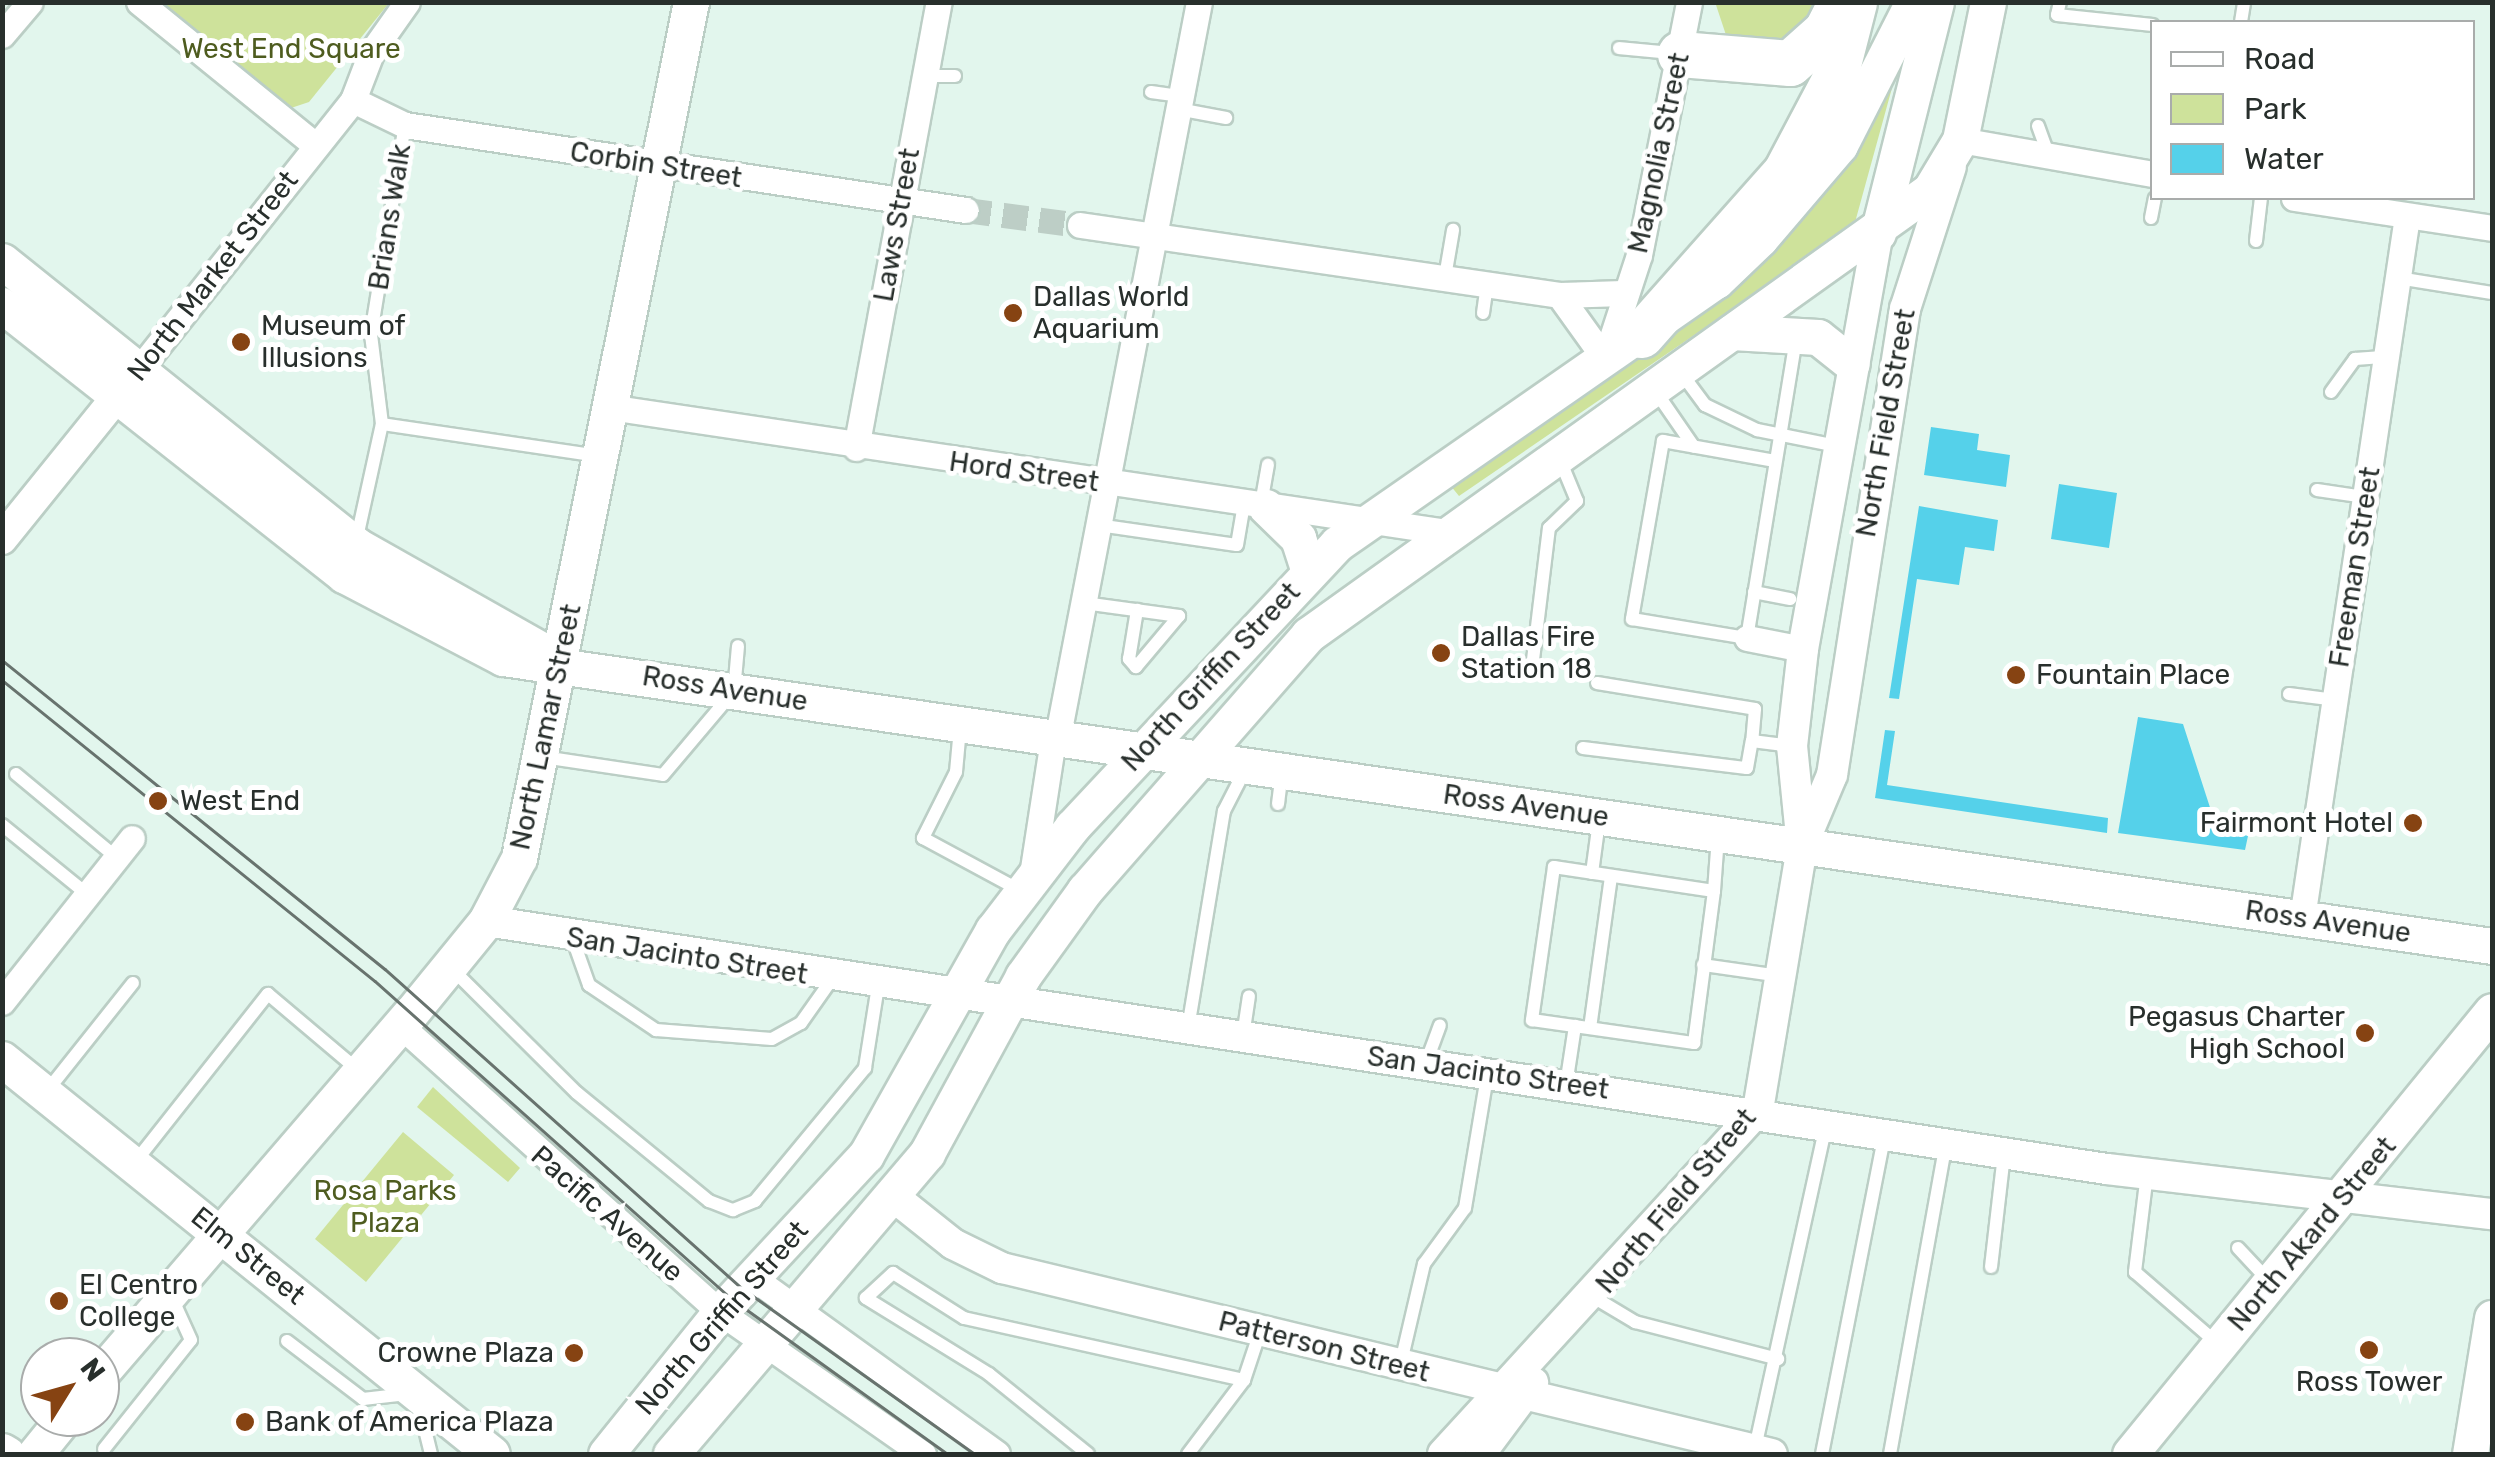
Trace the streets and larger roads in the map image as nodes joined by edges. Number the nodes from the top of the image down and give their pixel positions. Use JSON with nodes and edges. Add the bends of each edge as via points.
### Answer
{"nodes":[{"id":1,"x":30,"y":2,"type":"edge"},
{"id":2,"x":139,"y":2,"type":"edge"},
{"id":3,"x":406,"y":2,"type":"edge"},
{"id":4,"x":692,"y":2,"type":"edge"},
{"id":5,"x":939,"y":2,"type":"edge"},
{"id":6,"x":1198,"y":2,"type":"edge"},
{"id":7,"x":1689,"y":2,"type":"edge"},
{"id":8,"x":1841,"y":2,"type":"edge"},
{"id":9,"x":1854,"y":2,"type":"edge"},
{"id":10,"x":1912,"y":2,"type":"edge"},
{"id":11,"x":1936,"y":2,"type":"edge"},
{"id":12,"x":1952,"y":2,"type":"edge"},
{"id":13,"x":1988,"y":2,"type":"edge"},
{"id":14,"x":2,"y":35,"type":"edge"},
{"id":15,"x":1680,"y":54,"type":"junction"},
{"id":16,"x":353,"y":100,"type":"junction"},
{"id":17,"x":1960,"y":140,"type":"junction"},
{"id":18,"x":316,"y":146,"type":"junction"},
{"id":19,"x":658,"y":167,"type":"junction"},
{"id":20,"x":2150,"y":174,"type":"edge"},
{"id":21,"x":901,"y":200,"type":"junction"},
{"id":22,"x":2307,"y":200,"type":"edge"},
{"id":23,"x":966,"y":210,"type":"tunnel mouth"},
{"id":24,"x":2408,"y":216,"type":"junction"},
{"id":25,"x":1080,"y":226,"type":"tunnel mouth"},
{"id":26,"x":2492,"y":228,"type":"edge"},
{"id":27,"x":1878,"y":233,"type":"junction"},
{"id":28,"x":1154,"y":234,"type":"junction"},
{"id":29,"x":2,"y":261,"type":"edge"},
{"id":30,"x":1623,"y":294,"type":"junction"},
{"id":31,"x":1559,"y":295,"type":"junction"},
{"id":32,"x":2,"y":305,"type":"edge"},
{"id":33,"x":1731,"y":332,"type":"junction"},
{"id":34,"x":1623,"y":347,"type":"junction"},
{"id":35,"x":1852,"y":364,"type":"junction"},
{"id":36,"x":140,"y":368,"type":"junction"},
{"id":37,"x":116,"y":396,"type":"junction"},
{"id":38,"x":608,"y":407,"type":"junction"},
{"id":39,"x":856,"y":448,"type":"junction"},
{"id":40,"x":1875,"y":482,"type":"junction"},
{"id":41,"x":1106,"y":484,"type":"junction"},
{"id":42,"x":1257,"y":506,"type":"junction"},
{"id":43,"x":294,"y":516,"type":"junction"},
{"id":44,"x":1367,"y":520,"type":"junction"},
{"id":45,"x":1441,"y":532,"type":"junction"},
{"id":46,"x":2,"y":539,"type":"edge"},
{"id":47,"x":1308,"y":572,"type":"junction"},
{"id":48,"x":1746,"y":638,"type":"road end"},
{"id":49,"x":1803,"y":649,"type":"junction"},
{"id":50,"x":562,"y":661,"type":"junction"},
{"id":51,"x":1055,"y":740,"type":"junction"},
{"id":52,"x":1143,"y":750,"type":"junction"},
{"id":53,"x":1197,"y":758,"type":"junction"},
{"id":54,"x":1802,"y":846,"type":"junction"},
{"id":55,"x":124,"y":848,"type":"road end"},
{"id":56,"x":1026,"y":883,"type":"junction"},
{"id":57,"x":2302,"y":918,"type":"junction"},
{"id":58,"x":486,"y":920,"type":"junction"},
{"id":59,"x":2492,"y":946,"type":"edge"},
{"id":60,"x":956,"y":998,"type":"junction"},
{"id":61,"x":2,"y":1002,"type":"edge"},
{"id":62,"x":1008,"y":1005,"type":"junction"},
{"id":63,"x":2492,"y":1011,"type":"edge"},
{"id":64,"x":401,"y":1026,"type":"junction"},
{"id":65,"x":2492,"y":1044,"type":"edge"},
{"id":66,"x":2,"y":1060,"type":"edge"},
{"id":67,"x":2419,"y":1104,"type":"junction"},
{"id":68,"x":1758,"y":1110,"type":"junction"},
{"id":69,"x":894,"y":1196,"type":"junction"},
{"id":70,"x":2342,"y":1200,"type":"junction"},
{"id":71,"x":2492,"y":1214,"type":"edge"},
{"id":72,"x":217,"y":1230,"type":"junction"},
{"id":73,"x":752,"y":1277,"type":"junction"},
{"id":74,"x":792,"y":1310,"type":"junction"},
{"id":75,"x":720,"y":1312,"type":"junction"},
{"id":76,"x":2492,"y":1318,"type":"edge"},
{"id":77,"x":760,"y":1345,"type":"junction"},
{"id":78,"x":120,"y":1349,"type":"edge"},
{"id":79,"x":1512,"y":1393,"type":"junction"},
{"id":80,"x":1763,"y":1452,"type":"edge"},
{"id":81,"x":492,"y":1454,"type":"edge"},
{"id":82,"x":606,"y":1454,"type":"edge"},
{"id":83,"x":671,"y":1454,"type":"edge"},
{"id":84,"x":924,"y":1454,"type":"edge"},
{"id":85,"x":997,"y":1454,"type":"edge"},
{"id":86,"x":1443,"y":1454,"type":"edge"},
{"id":87,"x":1480,"y":1454,"type":"edge"},
{"id":88,"x":2130,"y":1454,"type":"edge"},
{"id":89,"x":2470,"y":1454,"type":"edge"}],
"edges":[{"from":1,"to":14,"type":"street"},
{"from":2,"to":18,"type":"street"},
{"from":3,"to":16,"type":"street","name":"North Market Street","via":[[371,53]]},
{"from":4,"to":19,"type":"main road","name":"North Lamar Street"},
{"from":5,"to":21,"type":"street","name":"Laws Street"},
{"from":6,"to":28,"type":"street"},
{"from":7,"to":15,"type":"street","name":"Magnolia Street"},
{"from":8,"to":15,"type":"highway","via":[[1790,63]]},
{"from":9,"to":34,"type":"highway","via":[[1834,80],[1785,173]]},
{"from":10,"to":34,"type":"main road","name":"North Griffin Street","via":[[1840,145],[1787,210],[1716,282]]},
{"from":11,"to":27,"type":"main road","name":"North Field Street"},
{"from":12,"to":17,"type":"main road","via":[[1937,99]]},
{"from":13,"to":17,"type":"main road","name":"North Field Street"},
{"from":15,"to":30,"type":"street","name":"Magnolia Street"},
{"from":16,"to":18,"type":"street","name":"North Market Street"},
{"from":16,"to":19,"type":"street","name":"Corbin Street","via":[[405,125]]},
{"from":17,"to":20,"type":"street"},
{"from":17,"to":27,"type":"main road","name":"North Griffin Street","via":[[1930,190]]},
{"from":17,"to":40,"type":"street","name":"North Field Street","via":[[1905,310]]},
{"from":18,"to":36,"type":"street","name":"North Market Street"},
{"from":19,"to":21,"type":"street","name":"Corbin Street"},
{"from":19,"to":38,"type":"main road","name":"North Lamar Street"},
{"from":21,"to":23,"type":"street","name":"Corbin Street"},
{"from":21,"to":39,"type":"street","name":"Laws Street"},
{"from":22,"to":24,"type":"street"},
{"from":24,"to":26,"type":"street"},
{"from":24,"to":57,"type":"street","name":"Freeman Street"},
{"from":25,"to":28,"type":"street"},
{"from":27,"to":33,"type":"main road","name":"North Griffin Street"},
{"from":27,"to":35,"type":"street","name":"North Field Street"},
{"from":28,"to":31,"type":"street"},
{"from":28,"to":41,"type":"street"},
{"from":29,"to":36,"type":"main road","name":"Ross Avenue"},
{"from":30,"to":31,"type":"street"},
{"from":30,"to":34,"type":"street","name":"Magnolia Street"},
{"from":31,"to":34,"type":"street"},
{"from":32,"to":37,"type":"main road","name":"Ross Avenue"},
{"from":33,"to":35,"type":"main road","via":[[1832,342]]},
{"from":33,"to":45,"type":"main road","name":"North Griffin Street"},
{"from":34,"to":44,"type":"main road","name":"North Griffin Street"},
{"from":35,"to":40,"type":"street","via":[[1859,391],[1850,455]]},
{"from":35,"to":49,"type":"street","name":"North Field Street"},
{"from":36,"to":37,"type":"street","name":"North Market Street"},
{"from":36,"to":43,"type":"main road","name":"Ross Avenue"},
{"from":37,"to":43,"type":"main road","name":"Ross Avenue"},
{"from":37,"to":46,"type":"street","name":"North Market Street"},
{"from":38,"to":39,"type":"street","name":"Hord Street"},
{"from":38,"to":50,"type":"main road","name":"North Lamar Street"},
{"from":39,"to":41,"type":"street","name":"Hord Street"},
{"from":40,"to":54,"type":"street","name":"North Field Street","via":[[1832,775]]},
{"from":41,"to":42,"type":"street","name":"Hord Street"},
{"from":41,"to":51,"type":"street"},
{"from":42,"to":44,"type":"street","name":"Hord Street"},
{"from":42,"to":47,"type":"main road","via":[[1298,538]]},
{"from":43,"to":50,"type":"main road","name":"Ross Avenue"},
{"from":43,"to":50,"type":"main road","name":"Ross Avenue","via":[[408,616],[503,658]]},
{"from":44,"to":45,"type":"street","name":"Hord Street"},
{"from":44,"to":47,"type":"main road","name":"North Griffin Street"},
{"from":45,"to":53,"type":"main road","name":"North Griffin Street","via":[[1338,606]]},
{"from":47,"to":52,"type":"main road","name":"North Griffin Street"},
{"from":48,"to":49,"type":"street"},
{"from":49,"to":54,"type":"street","name":"North Field Street","via":[[1792,746]]},
{"from":50,"to":51,"type":"main road","name":"Ross Avenue"},
{"from":50,"to":58,"type":"main road","name":"North Lamar Street","via":[[519,858]]},
{"from":51,"to":52,"type":"main road","name":"Ross Avenue"},
{"from":51,"to":56,"type":"street"},
{"from":52,"to":53,"type":"main road","name":"Ross Avenue"},
{"from":52,"to":56,"type":"main road","name":"North Griffin Street"},
{"from":53,"to":54,"type":"main road","name":"Ross Avenue","via":[[1246,766],[1280,787],[1600,817]]},
{"from":53,"to":62,"type":"main road","name":"North Griffin Street","via":[[1085,890]]},
{"from":54,"to":57,"type":"main road","name":"Ross Avenue"},
{"from":54,"to":68,"type":"street","name":"North Field Street"},
{"from":55,"to":61,"type":"street"},
{"from":56,"to":60,"type":"main road","name":"North Griffin Street"},
{"from":57,"to":59,"type":"main road","name":"Ross Avenue"},
{"from":58,"to":60,"type":"street","name":"San Jacinto Street"},
{"from":58,"to":64,"type":"main road","name":"North Lamar Street"},
{"from":60,"to":62,"type":"street","name":"San Jacinto Street"},
{"from":60,"to":73,"type":"main road","name":"North Griffin Street","via":[[866,1154]]},
{"from":62,"to":68,"type":"street","name":"San Jacinto Street"},
{"from":62,"to":69,"type":"main road","name":"North Griffin Street","via":[[950,1118]]},
{"from":63,"to":67,"type":"main road","name":"North Akard Street"},
{"from":64,"to":72,"type":"main road","name":"North Lamar Street"},
{"from":64,"to":75,"type":"street","name":"Pacific Avenue"},
{"from":65,"to":67,"type":"main road","via":[[2444,1096]]},
{"from":66,"to":72,"type":"main road","name":"Elm Street"},
{"from":67,"to":70,"type":"main road","name":"North Akard Street"},
{"from":68,"to":70,"type":"street","name":"San Jacinto Street"},
{"from":68,"to":79,"type":"street","name":"North Field Street"},
{"from":69,"to":74,"type":"main road","name":"North Griffin Street"},
{"from":69,"to":79,"type":"street","name":"Patterson Street","via":[[976,1259]]},
{"from":70,"to":71,"type":"street","name":"San Jacinto Street"},
{"from":70,"to":88,"type":"main road","name":"North Akard Street"},
{"from":72,"to":78,"type":"main road","name":"North Lamar Street"},
{"from":72,"to":81,"type":"main road","name":"Elm Street"},
{"from":73,"to":74,"type":"street"},
{"from":73,"to":75,"type":"main road","name":"North Griffin Street"},
{"from":74,"to":77,"type":"main road","name":"North Griffin Street"},
{"from":74,"to":85,"type":"street"},
{"from":75,"to":77,"type":"street","name":"Pacific Avenue"},
{"from":75,"to":82,"type":"main road","name":"North Griffin Street"},
{"from":76,"to":89,"type":"main road"},
{"from":77,"to":83,"type":"main road","name":"North Griffin Street"},
{"from":77,"to":84,"type":"street","name":"Pacific Avenue"},
{"from":79,"to":80,"type":"street","name":"Patterson Street"},
{"from":79,"to":86,"type":"street","name":"North Field Street"},
{"from":79,"to":87,"type":"street","name":"North Field Street"}]}
